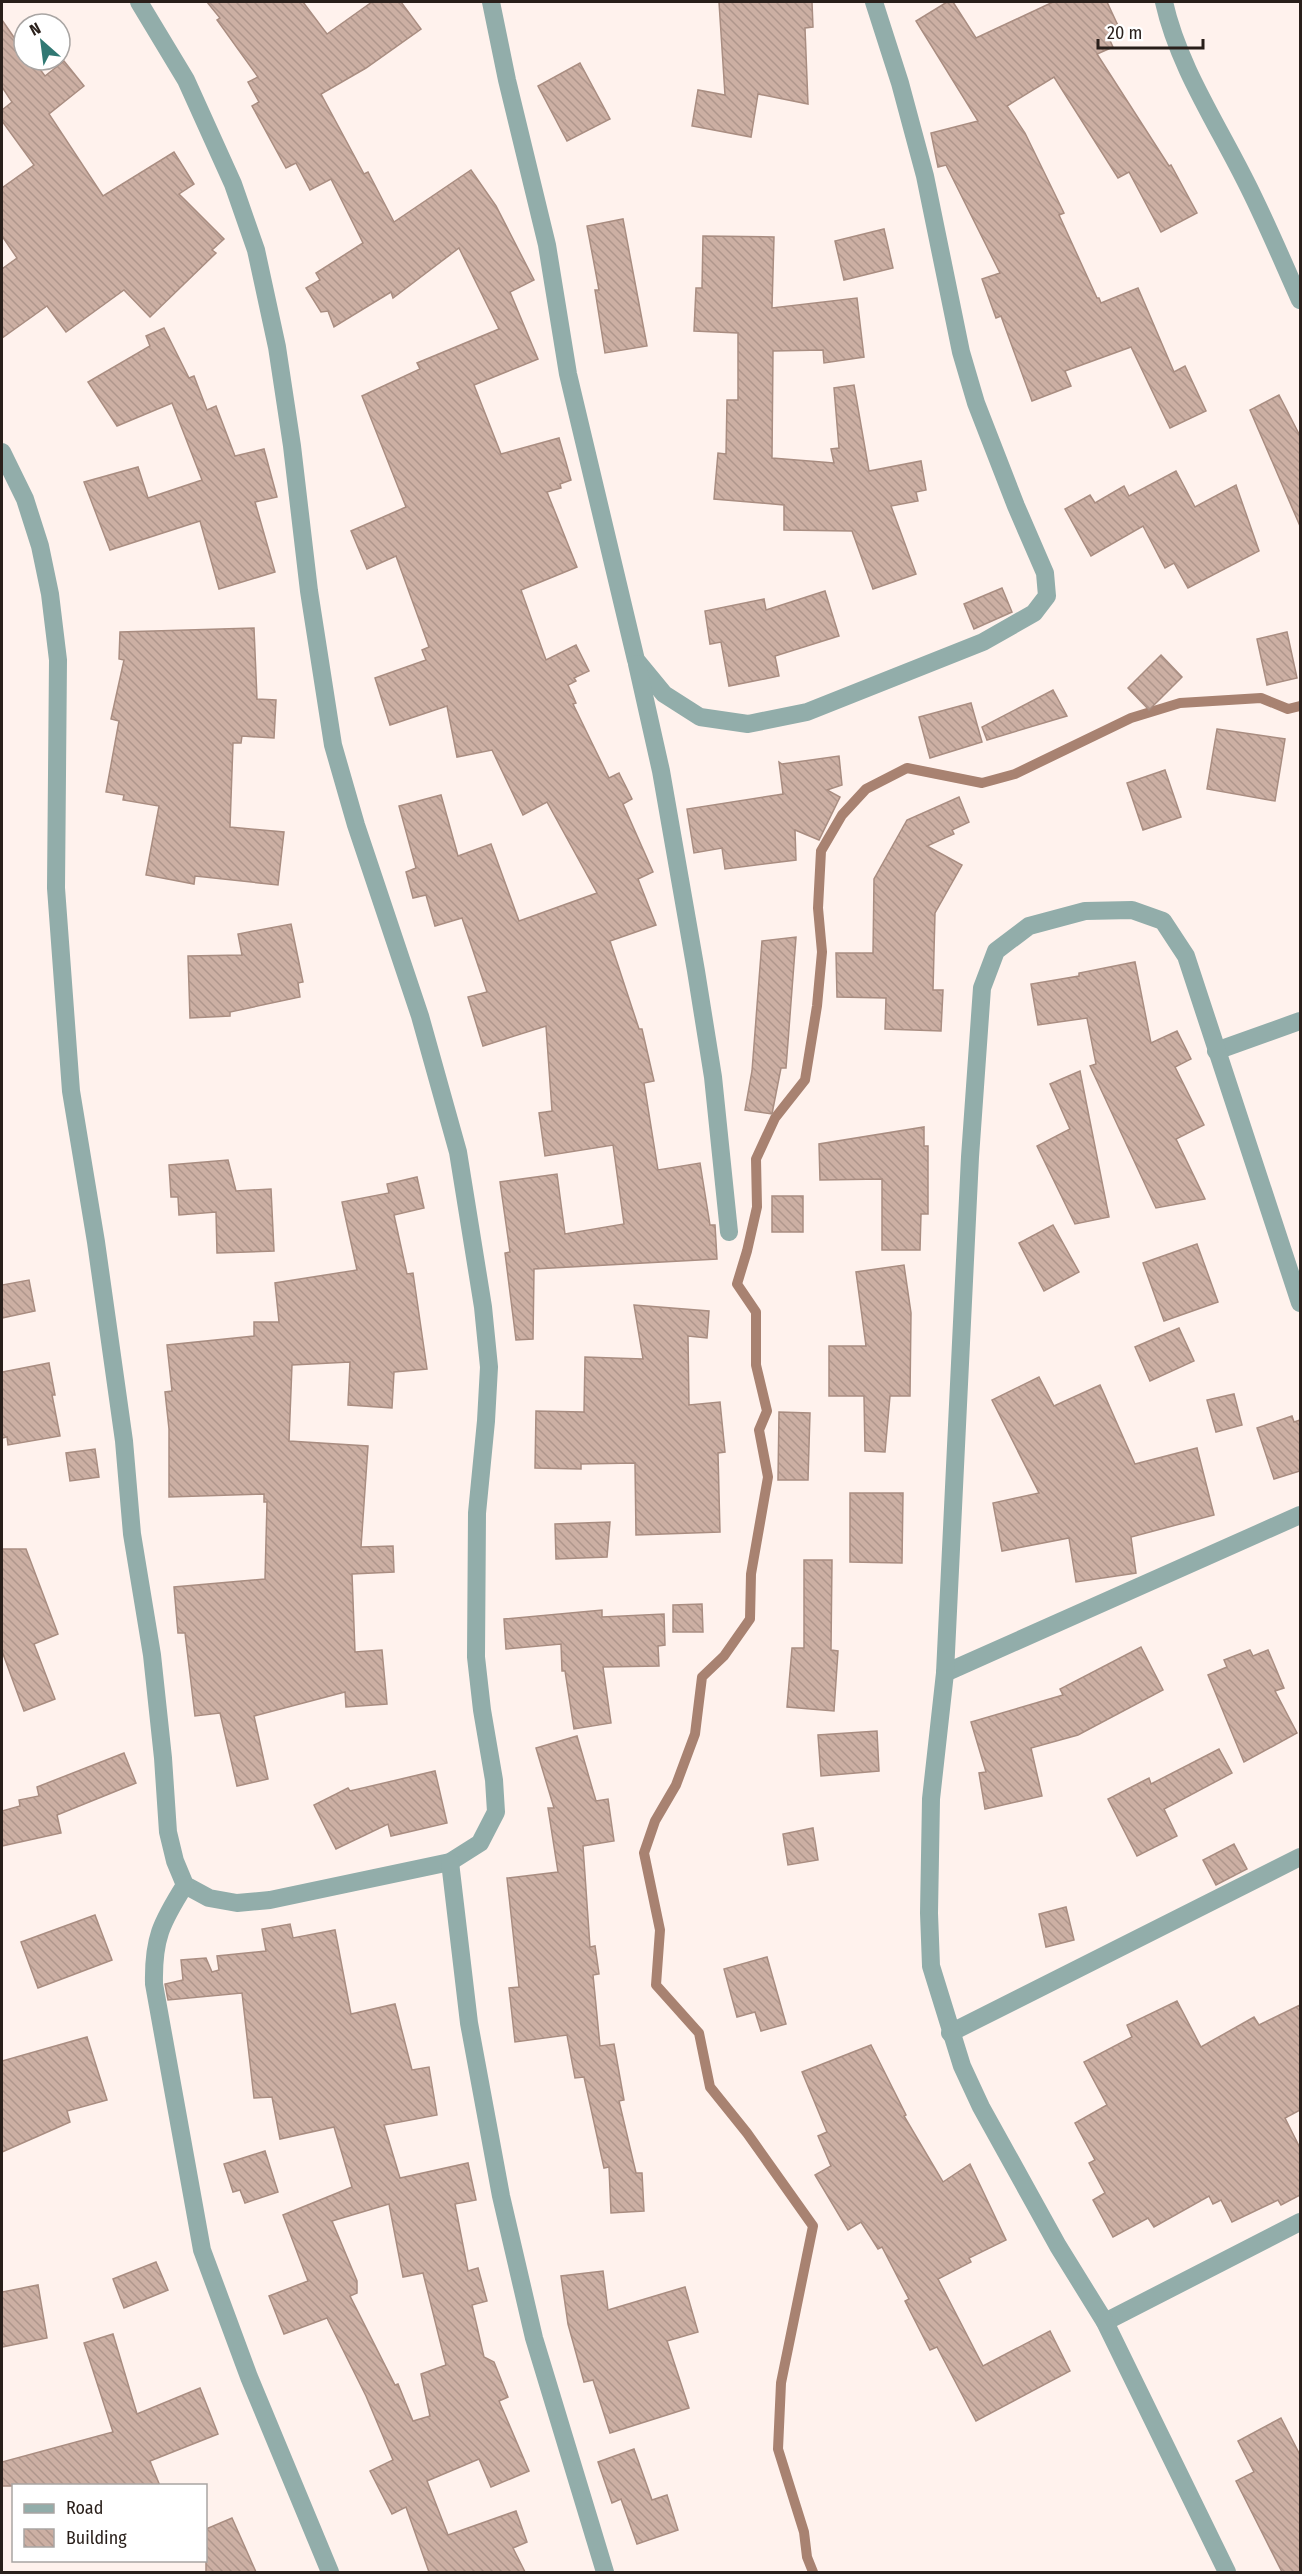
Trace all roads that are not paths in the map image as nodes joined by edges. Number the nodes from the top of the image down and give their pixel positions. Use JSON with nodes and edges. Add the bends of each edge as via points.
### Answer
{"nodes":[{"id":1,"x":139,"y":2,"type":"edge"},
{"id":2,"x":491,"y":2,"type":"edge"},
{"id":3,"x":874,"y":2,"type":"edge"},
{"id":4,"x":1164,"y":2,"type":"edge"},
{"id":5,"x":1300,"y":300,"type":"edge"},
{"id":6,"x":2,"y":452,"type":"edge"},
{"id":7,"x":636,"y":660,"type":"junction"},
{"id":8,"x":1300,"y":1021,"type":"edge"},
{"id":9,"x":1216,"y":1051,"type":"junction"},
{"id":10,"x":729,"y":1232,"type":"dead end"},
{"id":11,"x":1300,"y":1303,"type":"edge"},
{"id":12,"x":1300,"y":1515,"type":"edge"},
{"id":13,"x":945,"y":1673,"type":"junction"},
{"id":14,"x":1300,"y":1857,"type":"edge"},
{"id":15,"x":450,"y":1862,"type":"junction"},
{"id":16,"x":185,"y":1885,"type":"junction"},
{"id":17,"x":950,"y":2033,"type":"junction"},
{"id":18,"x":1300,"y":2222,"type":"edge"},
{"id":19,"x":1105,"y":2322,"type":"junction"},
{"id":20,"x":330,"y":2572,"type":"edge"},
{"id":21,"x":605,"y":2572,"type":"edge"},
{"id":22,"x":1227,"y":2572,"type":"edge"}],
"edges":[{"from":1,"to":15,"type":"street","via":[[186,80],[256,250],[277,347],[333,745],[420,1016],[458,1152],[489,1367],[477,1514],[476,1657],[496,1812],[480,1843]]},
{"from":2,"to":7,"type":"street","via":[[547,245],[570,386]]},
{"from":3,"to":7,"type":"street","via":[[925,176],[961,352],[976,403],[1045,573],[1047,596],[1034,613],[983,642],[807,712],[748,724],[700,717],[664,694]]},
{"from":4,"to":5,"type":"street","via":[[1168,23],[1192,80],[1246,182]]},
{"from":6,"to":16,"type":"street","via":[[25,499],[50,594],[58,660],[56,888],[71,1091],[124,1441],[132,1534],[153,1666],[168,1832]]},
{"from":7,"to":10,"type":"street","via":[[661,771],[696,971],[713,1077]]},
{"from":8,"to":9,"type":"street"},
{"from":9,"to":11,"type":"street"},
{"from":9,"to":13,"type":"street","via":[[1186,956],[1163,921],[1132,910],[1085,911],[1029,926],[996,951],[982,988]]},
{"from":12,"to":13,"type":"street"},
{"from":13,"to":17,"type":"street","via":[[931,1799],[929,1914],[931,1966]]},
{"from":14,"to":17,"type":"street"},
{"from":15,"to":16,"type":"street","via":[[270,1900],[237,1903],[209,1898]]},
{"from":15,"to":21,"type":"street","via":[[469,2023],[501,2196],[534,2338]]},
{"from":16,"to":20,"type":"street","via":[[162,1921],[153,1954],[154,1984],[202,2250],[249,2377]]},
{"from":17,"to":19,"type":"street","via":[[981,2107]]},
{"from":18,"to":19,"type":"street"},
{"from":19,"to":22,"type":"street"}]}
